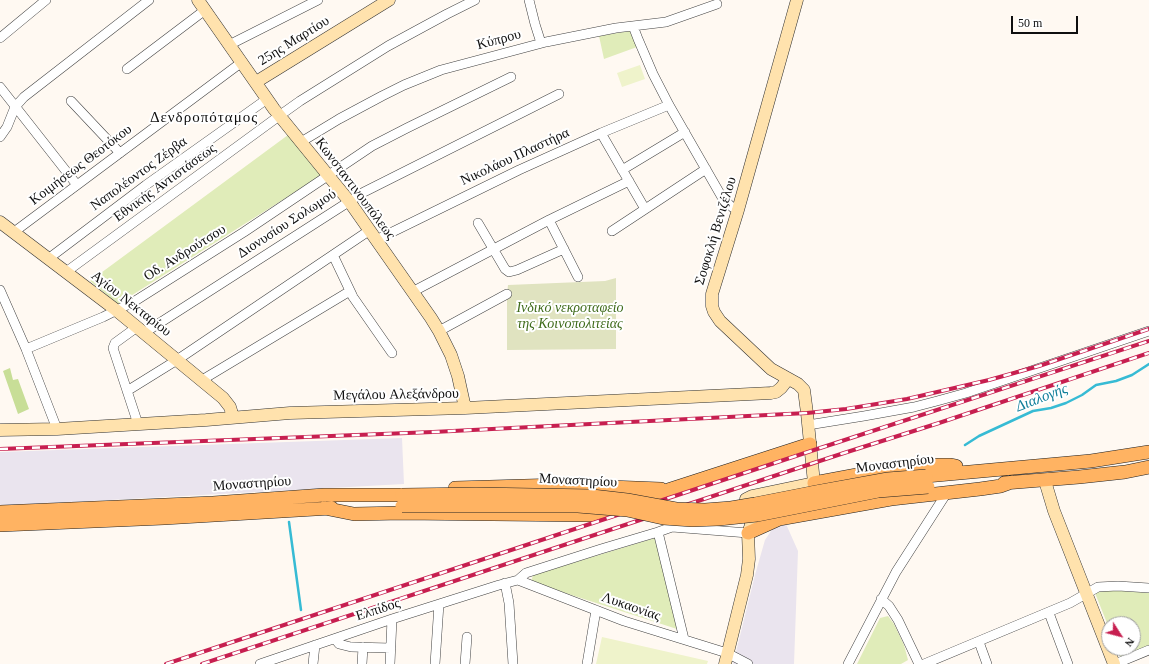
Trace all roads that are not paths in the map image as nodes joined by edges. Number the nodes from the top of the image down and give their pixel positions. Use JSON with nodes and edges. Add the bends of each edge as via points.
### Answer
{"nodes":[{"id":1,"x":46,"y":0,"type":"edge"},
{"id":2,"x":149,"y":0,"type":"edge"},
{"id":3,"x":389,"y":0,"type":"edge"},
{"id":4,"x":474,"y":0,"type":"edge"},
{"id":5,"x":529,"y":0,"type":"edge"},
{"id":6,"x":797,"y":0,"type":"edge"},
{"id":7,"x":315,"y":1,"type":"edge"},
{"id":8,"x":717,"y":4,"type":"dead end"},
{"id":9,"x":201,"y":5,"type":"edge"},
{"id":10,"x":633,"y":26,"type":"junction"},
{"id":11,"x":0,"y":38,"type":"edge"},
{"id":12,"x":541,"y":43,"type":"junction"},
{"id":13,"x":230,"y":45,"type":"junction"},
{"id":14,"x":242,"y":62,"type":"junction"},
{"id":15,"x":127,"y":69,"type":"dead end"},
{"id":16,"x":511,"y":77,"type":"dead end"},
{"id":17,"x":256,"y":82,"type":"junction"},
{"id":18,"x":0,"y":87,"type":"edge"},
{"id":19,"x":559,"y":94,"type":"dead end"},
{"id":20,"x":267,"y":99,"type":"junction"},
{"id":21,"x":71,"y":101,"type":"dead end"},
{"id":22,"x":669,"y":105,"type":"junction"},
{"id":23,"x":15,"y":107,"type":"junction"},
{"id":24,"x":279,"y":116,"type":"junction"},
{"id":25,"x":685,"y":132,"type":"junction"},
{"id":26,"x":601,"y":133,"type":"junction"},
{"id":27,"x":0,"y":137,"type":"edge"},
{"id":28,"x":301,"y":142,"type":"junction"},
{"id":29,"x":120,"y":153,"type":"junction"},
{"id":30,"x":706,"y":169,"type":"junction"},
{"id":31,"x":622,"y":170,"type":"junction"},
{"id":32,"x":329,"y":175,"type":"junction"},
{"id":33,"x":629,"y":181,"type":"junction"},
{"id":34,"x":77,"y":185,"type":"junction"},
{"id":35,"x":349,"y":201,"type":"junction"},
{"id":36,"x":645,"y":209,"type":"junction"},
{"id":37,"x":738,"y":210,"type":"junction"},
{"id":38,"x":549,"y":220,"type":"junction"},
{"id":39,"x":0,"y":222,"type":"edge"},
{"id":40,"x":478,"y":223,"type":"dead end"},
{"id":41,"x":612,"y":231,"type":"dead end"},
{"id":42,"x":14,"y":232,"type":"junction"},
{"id":43,"x":373,"y":235,"type":"junction"},
{"id":44,"x":493,"y":249,"type":"junction"},
{"id":45,"x":564,"y":249,"type":"junction"},
{"id":46,"x":333,"y":255,"type":"junction"},
{"id":47,"x":48,"y":259,"type":"junction"},
{"id":48,"x":66,"y":272,"type":"junction"},
{"id":49,"x":578,"y":277,"type":"dead end"},
{"id":50,"x":0,"y":290,"type":"edge"},
{"id":51,"x":350,"y":291,"type":"junction"},
{"id":52,"x":412,"y":292,"type":"junction"},
{"id":53,"x":507,"y":294,"type":"dead end"},
{"id":54,"x":116,"y":310,"type":"junction"},
{"id":55,"x":141,"y":330,"type":"junction"},
{"id":56,"x":439,"y":331,"type":"junction"},
{"id":57,"x":1149,"y":331,"type":"edge"},
{"id":58,"x":26,"y":349,"type":"junction"},
{"id":59,"x":392,"y":353,"type":"dead end"},
{"id":60,"x":177,"y":360,"type":"junction"},
{"id":61,"x":788,"y":379,"type":"junction"},
{"id":62,"x":202,"y":380,"type":"junction"},
{"id":63,"x":127,"y":391,"type":"junction"},
{"id":64,"x":465,"y":408,"type":"junction"},
{"id":65,"x":233,"y":417,"type":"junction"},
{"id":66,"x":138,"y":424,"type":"junction"},
{"id":67,"x":808,"y":425,"type":"junction"},
{"id":68,"x":57,"y":429,"type":"junction"},
{"id":69,"x":0,"y":430,"type":"edge"},
{"id":70,"x":810,"y":444,"type":"junction"},
{"id":71,"x":1149,"y":452,"type":"edge"},
{"id":72,"x":1149,"y":467,"type":"edge"},
{"id":73,"x":980,"y":472,"type":"junction"},
{"id":74,"x":1045,"y":480,"type":"junction"},
{"id":75,"x":927,"y":481,"type":"junction"},
{"id":76,"x":1012,"y":482,"type":"junction"},
{"id":77,"x":814,"y":483,"type":"junction"},
{"id":78,"x":673,"y":489,"type":"junction"},
{"id":79,"x":946,"y":494,"type":"junction"},
{"id":80,"x":324,"y":502,"type":"junction"},
{"id":81,"x":0,"y":512,"type":"edge"},
{"id":82,"x":0,"y":525,"type":"edge"},
{"id":83,"x":658,"y":532,"type":"junction"},
{"id":84,"x":748,"y":533,"type":"junction"},
{"id":85,"x":518,"y":580,"type":"junction"},
{"id":86,"x":505,"y":583,"type":"junction"},
{"id":87,"x":1149,"y":588,"type":"edge"},
{"id":88,"x":1086,"y":595,"type":"junction"},
{"id":89,"x":882,"y":599,"type":"junction"},
{"id":90,"x":439,"y":604,"type":"junction"},
{"id":91,"x":596,"y":610,"type":"junction"},
{"id":92,"x":1049,"y":613,"type":"junction"},
{"id":93,"x":392,"y":619,"type":"junction"},
{"id":94,"x":466,"y":637,"type":"dead end"},
{"id":95,"x":335,"y":639,"type":"junction"},
{"id":96,"x":684,"y":639,"type":"junction"},
{"id":97,"x":978,"y":642,"type":"junction"},
{"id":98,"x":315,"y":645,"type":"junction"},
{"id":99,"x":363,"y":647,"type":"junction"},
{"id":100,"x":391,"y":648,"type":"junction"},
{"id":101,"x":1149,"y":650,"type":"edge"},
{"id":102,"x":726,"y":658,"type":"edge"},
{"id":103,"x":263,"y":664,"type":"edge"},
{"id":104,"x":313,"y":664,"type":"edge"},
{"id":105,"x":362,"y":664,"type":"edge"},
{"id":106,"x":390,"y":664,"type":"edge"},
{"id":107,"x":435,"y":664,"type":"edge"},
{"id":108,"x":465,"y":664,"type":"edge"},
{"id":109,"x":513,"y":664,"type":"edge"},
{"id":110,"x":587,"y":664,"type":"edge"},
{"id":111,"x":748,"y":664,"type":"edge"},
{"id":112,"x":848,"y":664,"type":"edge"},
{"id":113,"x":919,"y":664,"type":"edge"},
{"id":114,"x":924,"y":664,"type":"edge"},
{"id":115,"x":987,"y":664,"type":"edge"},
{"id":116,"x":1068,"y":664,"type":"edge"},
{"id":117,"x":1114,"y":664,"type":"edge"}],
"edges":[{"from":1,"to":11,"type":"street"},
{"from":2,"to":23,"type":"street","via":[[24,97]]},
{"from":3,"to":17,"type":"street","name":"25ης Μαρτίου"},
{"from":4,"to":24,"type":"street","name":"Εθνικής Αντιστάσεως","via":[[388,46]]},
{"from":5,"to":12,"type":"street"},
{"from":6,"to":37,"type":"street","name":"Σοφοκλή Βενιζέλου"},
{"from":7,"to":13,"type":"street"},
{"from":8,"to":10,"type":"street","name":"Κύπρου","via":[[666,22]]},
{"from":9,"to":13,"type":"street","name":"Κωνσταντινουπόλεως"},
{"from":9,"to":15,"type":"street"},
{"from":10,"to":12,"type":"street","name":"Κύπρου"},
{"from":10,"to":22,"type":"street"},
{"from":12,"to":28,"type":"street","name":"Κύπρου","via":[[440,70],[382,96]]},
{"from":13,"to":14,"type":"street","name":"Κωνσταντινουπόλεως"},
{"from":14,"to":17,"type":"street","name":"Κωνσταντινουπόλεως"},
{"from":14,"to":29,"type":"street","name":"Κοιμήσεως Θεοτόκου"},
{"from":16,"to":32,"type":"street","name":"Οδ. Ανδρούτσου","via":[[372,146]]},
{"from":17,"to":20,"type":"street","name":"Κωνσταντινουπόλεως"},
{"from":18,"to":23,"type":"street"},
{"from":19,"to":35,"type":"street","name":"Διονυσίου Σολωμού"},
{"from":20,"to":24,"type":"street","name":"Κωνσταντινουπόλεως"},
{"from":20,"to":47,"type":"street","name":"Ναπολέοντος Ζέρβα"},
{"from":21,"to":29,"type":"street"},
{"from":22,"to":25,"type":"street"},
{"from":22,"to":26,"type":"street","name":"Νικολάου Πλαστήρα"},
{"from":23,"to":27,"type":"street"},
{"from":23,"to":34,"type":"street"},
{"from":24,"to":28,"type":"street","name":"Κωνσταντινουπόλεως"},
{"from":24,"to":48,"type":"street","name":"Εθνικής Αντιστάσεως"},
{"from":25,"to":30,"type":"street"},
{"from":25,"to":31,"type":"street"},
{"from":26,"to":31,"type":"street"},
{"from":26,"to":43,"type":"street","name":"Νικολάου Πλαστήρα"},
{"from":28,"to":32,"type":"street","name":"Κωνσταντινουπόλεως"},
{"from":29,"to":34,"type":"street","name":"Κοιμήσεως Θεοτόκου"},
{"from":30,"to":36,"type":"street"},
{"from":30,"to":37,"type":"street","via":[[723,199]]},
{"from":31,"to":33,"type":"street"},
{"from":32,"to":35,"type":"street","name":"Κωνσταντινουπόλεως"},
{"from":32,"to":54,"type":"street","name":"Οδ. Ανδρούτσου","via":[[231,241],[140,298]]},
{"from":33,"to":36,"type":"street"},
{"from":33,"to":38,"type":"street"},
{"from":34,"to":42,"type":"street","name":"Κοιμήσεως Θεοτόκου"},
{"from":35,"to":43,"type":"street","name":"Κωνσταντινουπόλεως"},
{"from":35,"to":55,"type":"street","name":"Διονυσίου Σολωμού"},
{"from":36,"to":41,"type":"street"},
{"from":37,"to":61,"type":"street","name":"Σοφοκλή Βενιζέλου","via":[[712,294],[712,306],[720,321],[771,369]]},
{"from":38,"to":44,"type":"street"},
{"from":38,"to":45,"type":"street"},
{"from":39,"to":42,"type":"street","name":"Αγίου Νεκταρίου"},
{"from":40,"to":44,"type":"street"},
{"from":42,"to":47,"type":"street","name":"Αγίου Νεκταρίου"},
{"from":43,"to":46,"type":"street","name":"Νικολάου Πλαστήρα"},
{"from":43,"to":52,"type":"street","name":"Κωνσταντινουπόλεως"},
{"from":44,"to":45,"type":"street","via":[[507,271],[511,272]]},
{"from":44,"to":52,"type":"street"},
{"from":45,"to":49,"type":"street"},
{"from":46,"to":51,"type":"street"},
{"from":46,"to":60,"type":"street","name":"Νικολάου Πλαστήρα"},
{"from":47,"to":48,"type":"street","name":"Αγίου Νεκταρίου"},
{"from":48,"to":54,"type":"street","name":"Αγίου Νεκταρίου"},
{"from":50,"to":58,"type":"street"},
{"from":51,"to":59,"type":"street"},
{"from":51,"to":62,"type":"street"},
{"from":52,"to":56,"type":"street","name":"Κωνσταντινουπόλεως"},
{"from":53,"to":56,"type":"street"},
{"from":54,"to":55,"type":"street","name":"Αγίου Νεκταρίου"},
{"from":54,"to":58,"type":"street","name":"Οδ. Ανδρούτσου"},
{"from":55,"to":60,"type":"street","name":"Αγίου Νεκταρίου"},
{"from":55,"to":63,"type":"street","name":"Διονυσίου Σολωμού","via":[[113,346]]},
{"from":56,"to":64,"type":"street","name":"Κωνσταντινουπόλεως","via":[[451,355]]},
{"from":57,"to":67,"type":"street","via":[[937,401]]},
{"from":58,"to":68,"type":"street"},
{"from":60,"to":62,"type":"street","name":"Αγίου Νεκταρίου"},
{"from":60,"to":63,"type":"street","name":"Νικολάου Πλαστήρα"},
{"from":61,"to":64,"type":"street","name":"Μεγάλου Αλεξάνδρου","via":[[781,388],[771,393]]},
{"from":61,"to":67,"type":"street","name":"Σοφοκλή Βενιζέλου","via":[[804,390]]},
{"from":62,"to":65,"type":"street","name":"Αγίου Νεκταρίου","via":[[226,400]]},
{"from":63,"to":66,"type":"street"},
{"from":64,"to":65,"type":"street","name":"Μεγάλου Αλεξάνδρου"},
{"from":65,"to":66,"type":"street","name":"Μεγάλου Αλεξάνδρου"},
{"from":66,"to":68,"type":"street","name":"Μεγάλου Αλεξάνδρου"},
{"from":67,"to":70,"type":"street","name":"Σοφοκλή Βενιζέλου"},
{"from":68,"to":69,"type":"street","name":"Μεγάλου Αλεξάνδρου"},
{"from":70,"to":77,"type":"street","name":"Σοφοκλή Βενιζέλου"},
{"from":70,"to":78,"type":"main road"},
{"from":71,"to":73,"type":"main road","name":"Μοναστηρίου","via":[[1091,461]]},
{"from":72,"to":74,"type":"main road","name":"Μοναστηρίου"},
{"from":73,"to":75,"type":"main road","name":"Μοναστηρίου"},
{"from":73,"to":77,"type":"main road","via":[[951,465],[939,465],[878,471]]},
{"from":74,"to":76,"type":"main road","name":"Μοναστηρίου"},
{"from":74,"to":88,"type":"street"},
{"from":75,"to":76,"type":"main road","name":"Μοναστηρίου"},
{"from":75,"to":80,"type":"main road","name":"Μοναστηρίου","bridge":true,"via":[[757,515],[704,520],[663,518],[627,510],[578,506],[402,500]]},
{"from":76,"to":79,"type":"main road"},
{"from":77,"to":84,"type":"street","via":[[749,496],[745,501],[751,525]]},
{"from":78,"to":80,"type":"main road","via":[[559,485],[354,490]]},
{"from":78,"to":80,"type":"main road","via":[[591,515],[354,514]]},
{"from":79,"to":84,"type":"main road","via":[[891,499],[780,519]]},
{"from":79,"to":89,"type":"street","via":[[910,549]]},
{"from":80,"to":81,"type":"main road","name":"Μοναστηρίου","via":[[213,503]]},
{"from":80,"to":82,"type":"main road","name":"Μοναστηρίου","via":[[172,518]]},
{"from":83,"to":84,"type":"street","via":[[672,526]]},
{"from":83,"to":85,"type":"street","via":[[526,573]]},
{"from":83,"to":96,"type":"street"},
{"from":84,"to":102,"type":"street","via":[[747,575]]},
{"from":85,"to":86,"type":"street"},
{"from":85,"to":91,"type":"street","name":"Λυκαονίας"},
{"from":86,"to":90,"type":"street","name":"Ελπίδος"},
{"from":86,"to":109,"type":"street","via":[[509,603]]},
{"from":87,"to":88,"type":"street","via":[[1102,586]]},
{"from":88,"to":92,"type":"street"},
{"from":88,"to":117,"type":"street"},
{"from":89,"to":112,"type":"street"},
{"from":89,"to":113,"type":"street","via":[[898,620]]},
{"from":90,"to":93,"type":"street","name":"Ελπίδος"},
{"from":90,"to":107,"type":"street"},
{"from":91,"to":96,"type":"street","name":"Λυκαονίας"},
{"from":91,"to":110,"type":"street"},
{"from":92,"to":97,"type":"street"},
{"from":92,"to":116,"type":"street"},
{"from":93,"to":95,"type":"street","name":"Ελπίδος"},
{"from":93,"to":100,"type":"street"},
{"from":94,"to":108,"type":"street"},
{"from":95,"to":98,"type":"street","name":"Ελπίδος"},
{"from":95,"to":99,"type":"street","via":[[339,644]]},
{"from":96,"to":102,"type":"street","name":"Λυκαονίας"},
{"from":97,"to":114,"type":"street"},
{"from":97,"to":115,"type":"street"},
{"from":98,"to":103,"type":"street","name":"Ελπίδος"},
{"from":98,"to":104,"type":"street"},
{"from":99,"to":100,"type":"street"},
{"from":99,"to":105,"type":"street"},
{"from":100,"to":106,"type":"street"},
{"from":101,"to":117,"type":"street"},
{"from":102,"to":111,"type":"street","name":"Λυκαονίας"}]}
